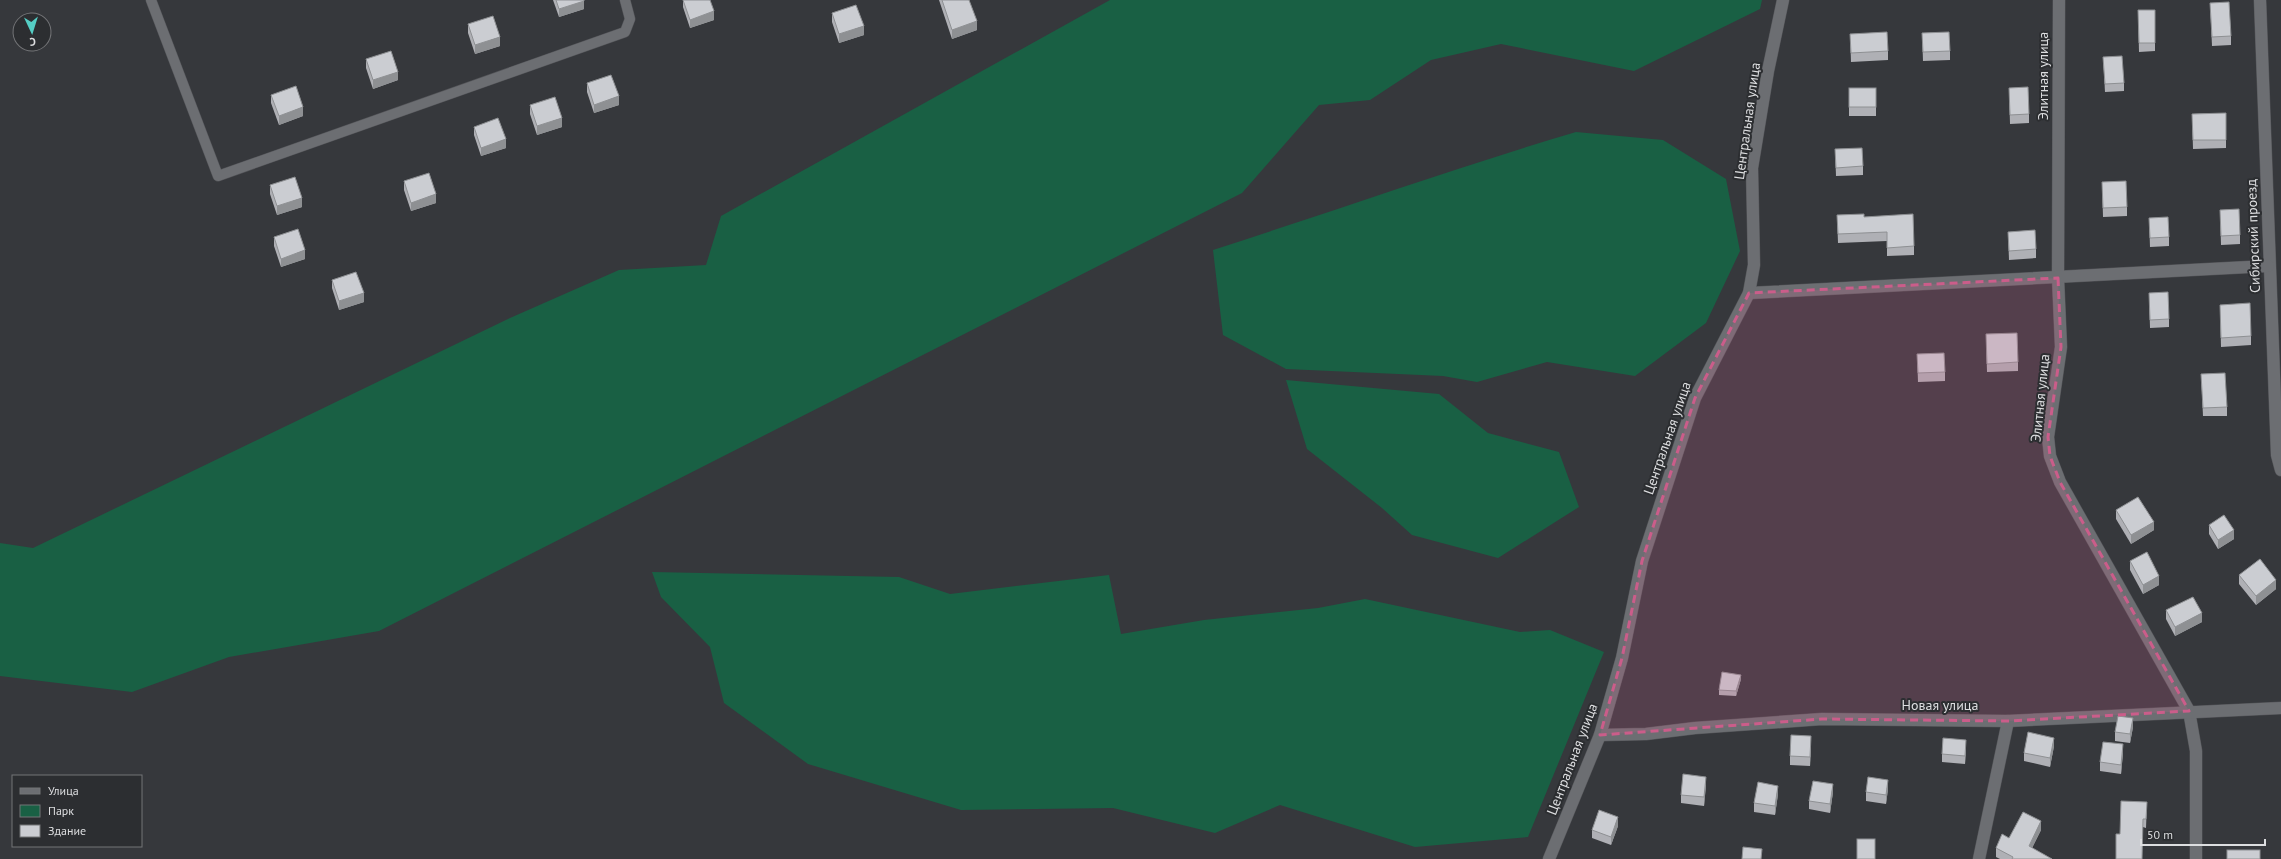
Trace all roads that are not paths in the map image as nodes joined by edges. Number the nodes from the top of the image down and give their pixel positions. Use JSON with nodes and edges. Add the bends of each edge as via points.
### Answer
{"nodes":[{"id":1,"x":151,"y":0,"type":"edge"},
{"id":2,"x":625,"y":0,"type":"edge"},
{"id":3,"x":1783,"y":0,"type":"edge"},
{"id":4,"x":2058,"y":0,"type":"edge"},
{"id":5,"x":2260,"y":0,"type":"edge"},
{"id":6,"x":2268,"y":266,"type":"junction"},
{"id":7,"x":2058,"y":278,"type":"junction"},
{"id":8,"x":1749,"y":293,"type":"junction"},
{"id":9,"x":2281,"y":470,"type":"edge"},
{"id":10,"x":2281,"y":708,"type":"edge"},
{"id":11,"x":2189,"y":711,"type":"junction"},
{"id":12,"x":2008,"y":721,"type":"junction"},
{"id":13,"x":1600,"y":735,"type":"junction"},
{"id":14,"x":1549,"y":859,"type":"edge"},
{"id":15,"x":1979,"y":859,"type":"edge"},
{"id":16,"x":2196,"y":859,"type":"edge"}],
"edges":[{"from":1,"to":2,"type":"lane","via":[[218,176],[625,32],[630,19]]},
{"from":3,"to":8,"type":"street","name":"Центральная улица","via":[[1752,168],[1754,265]]},
{"from":4,"to":7,"type":"street","name":"Элитная улица"},
{"from":5,"to":6,"type":"street","name":"Сибирский проезд"},
{"from":6,"to":7,"type":"street"},
{"from":6,"to":9,"type":"street","name":"Сибирский проезд","via":[[2277,455]]},
{"from":7,"to":8,"type":"street"},
{"from":7,"to":11,"type":"street","name":"Элитная улица","via":[[2061,347],[2048,437],[2050,456],[2060,482]]},
{"from":8,"to":13,"type":"street","name":"Центральная улица","via":[[1695,398],[1642,561],[1622,658]]},
{"from":10,"to":11,"type":"street","name":"Новая улица"},
{"from":11,"to":12,"type":"street","name":"Новая улица"},
{"from":11,"to":16,"type":"street","name":"Элитная улица","via":[[2196,751]]},
{"from":12,"to":13,"type":"street","name":"Новая улица","via":[[1822,720],[1695,728],[1646,734]]},
{"from":12,"to":15,"type":"street"},
{"from":13,"to":14,"type":"street","name":"Центральная улица"}]}
